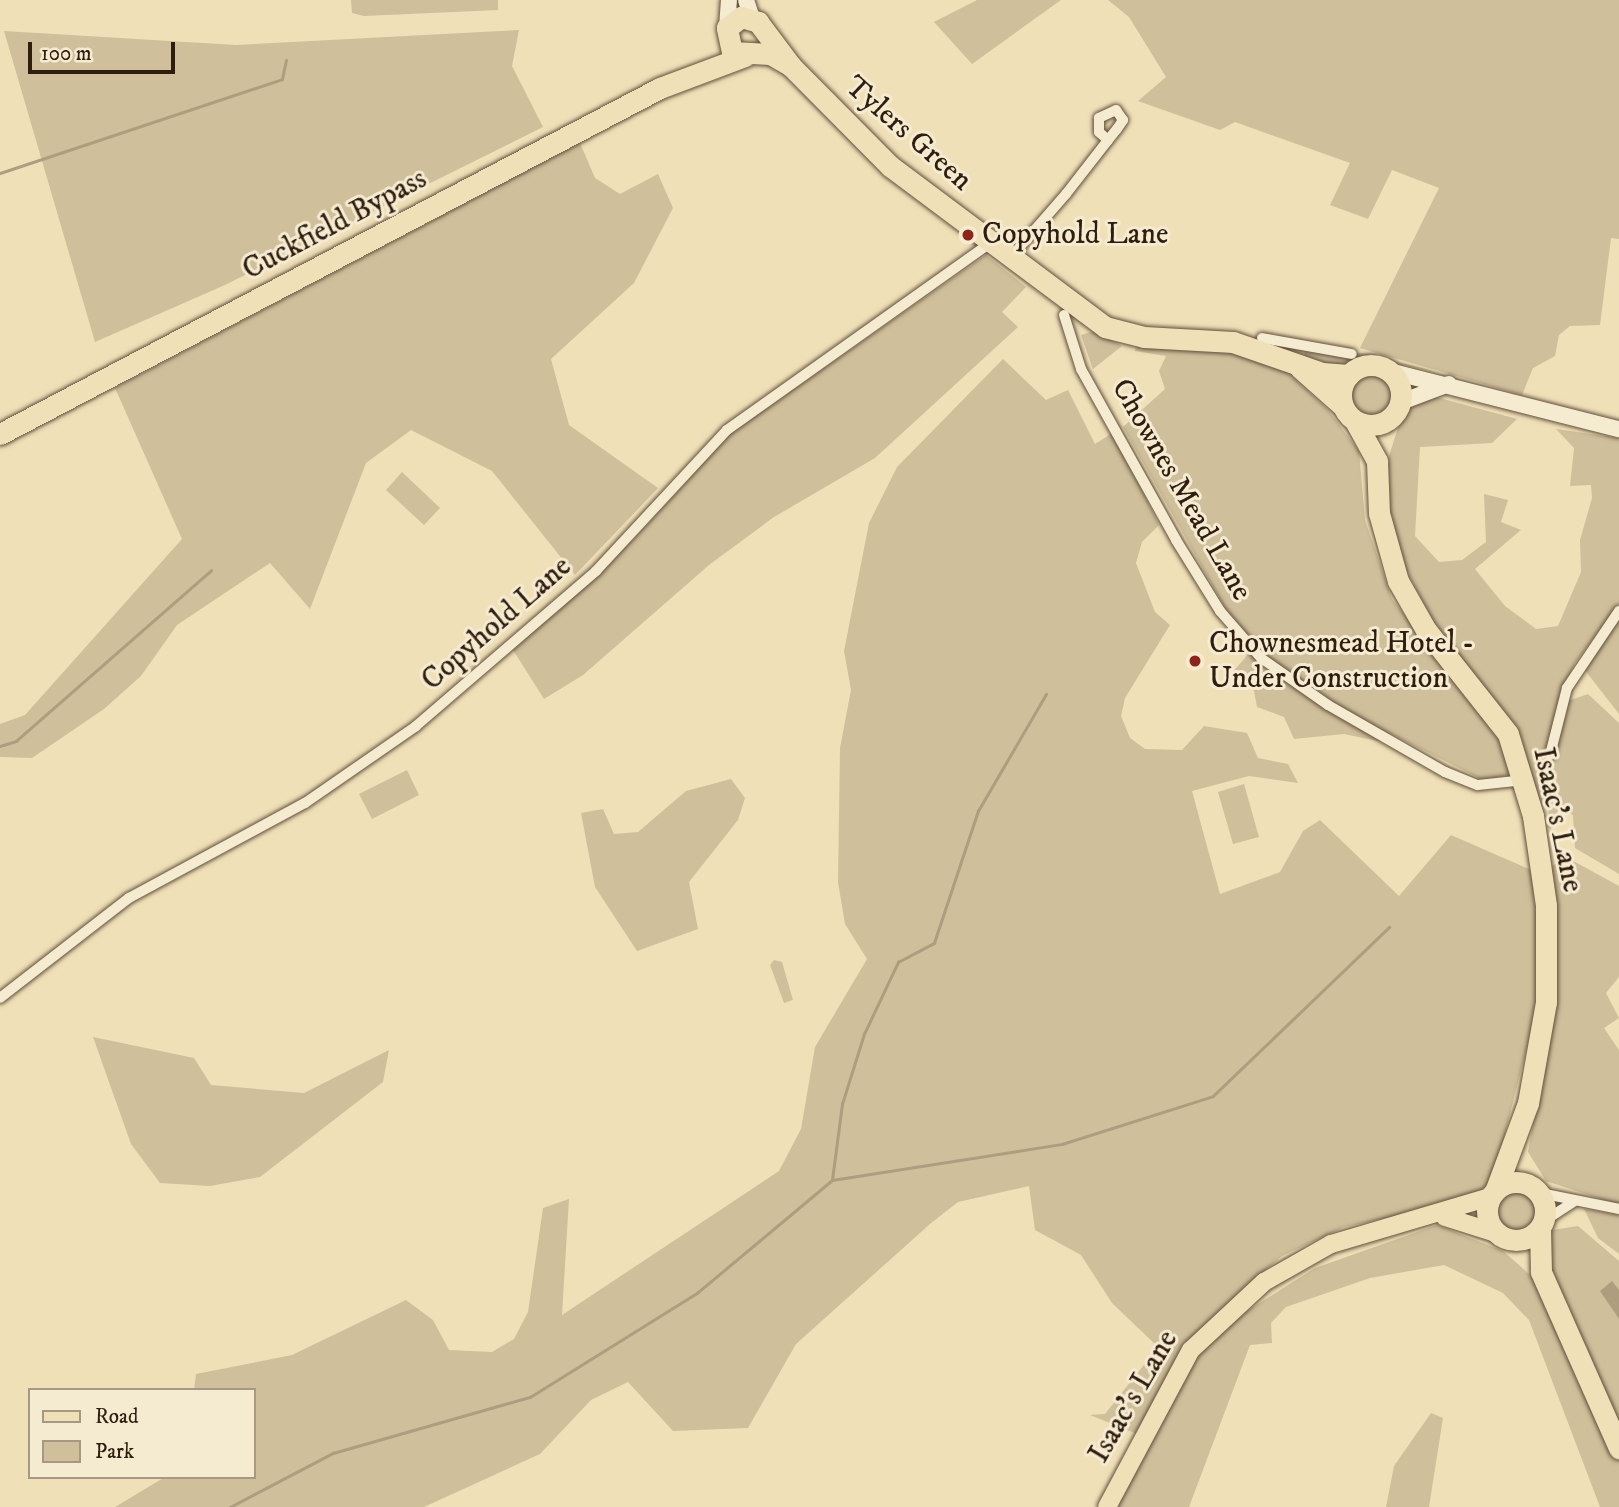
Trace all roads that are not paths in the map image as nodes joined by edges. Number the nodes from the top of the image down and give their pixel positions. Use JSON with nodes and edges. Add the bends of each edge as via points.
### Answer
{"nodes":[{"id":1,"x":729,"y":0,"type":"edge"},
{"id":2,"x":753,"y":15,"type":"edge"},
{"id":3,"x":726,"y":31,"type":"junction"},
{"id":4,"x":748,"y":55,"type":"junction"},
{"id":5,"x":790,"y":66,"type":"junction"},
{"id":6,"x":697,"y":70,"type":"junction"},
{"id":7,"x":1108,"y":140,"type":"dead end"},
{"id":8,"x":992,"y":242,"type":"junction"},
{"id":9,"x":1011,"y":257,"type":"junction"},
{"id":10,"x":1064,"y":315,"type":"dead end"},
{"id":11,"x":1262,"y":338,"type":"dead end"},
{"id":12,"x":1298,"y":353,"type":"junction"},
{"id":13,"x":1350,"y":365,"type":"junction"},
{"id":14,"x":1389,"y":371,"type":"junction"},
{"id":15,"x":1449,"y":384,"type":"junction"},
{"id":16,"x":1397,"y":408,"type":"junction"},
{"id":17,"x":1349,"y":413,"type":"junction"},
{"id":18,"x":1619,"y":429,"type":"edge"},
{"id":19,"x":0,"y":434,"type":"edge"},
{"id":20,"x":1377,"y":461,"type":"junction"},
{"id":21,"x":1619,"y":611,"type":"edge"},
{"id":22,"x":1550,"y":755,"type":"dead end"},
{"id":23,"x":1525,"y":780,"type":"junction"},
{"id":24,"x":0,"y":998,"type":"edge"},
{"id":25,"x":1516,"y":1144,"type":"junction"},
{"id":26,"x":1536,"y":1190,"type":"junction"},
{"id":27,"x":1493,"y":1193,"type":"junction"},
{"id":28,"x":1575,"y":1201,"type":"junction"},
{"id":29,"x":1619,"y":1209,"type":"edge"},
{"id":30,"x":1442,"y":1216,"type":"junction"},
{"id":31,"x":1542,"y":1226,"type":"junction"},
{"id":32,"x":1504,"y":1237,"type":"junction"},
{"id":33,"x":1541,"y":1272,"type":"junction"},
{"id":34,"x":1619,"y":1448,"type":"edge"},
{"id":35,"x":1107,"y":1507,"type":"edge"}],
"edges":[{"from":1,"to":3,"type":"main road"},
{"from":2,"to":3,"type":"highway","via":[[741,17]]},
{"from":2,"to":4,"type":"highway","via":[[764,40]]},
{"from":2,"to":5,"type":"highway","name":"Tylers Green"},
{"from":3,"to":4,"type":"highway","via":[[732,52]]},
{"from":3,"to":6,"type":"highway","name":"Cuckfield Bypass"},
{"from":4,"to":5,"type":"highway","name":"Tylers Green","via":[[770,54]]},
{"from":4,"to":6,"type":"highway","name":"Cuckfield Bypass"},
{"from":5,"to":8,"type":"highway","name":"Tylers Green","via":[[890,166]]},
{"from":6,"to":19,"type":"highway","name":"Cuckfield Bypass"},
{"from":7,"to":9,"type":"street"},
{"from":8,"to":9,"type":"highway","name":"Tylers Green"},
{"from":8,"to":24,"type":"street","name":"Copyhold Lane","via":[[727,430],[596,571],[395,742],[305,803],[129,898]]},
{"from":9,"to":12,"type":"highway","name":"Tylers Green","via":[[1105,327],[1144,337],[1233,342]]},
{"from":10,"to":23,"type":"street","name":"Chownes Mead Lane","via":[[1075,331],[1081,369],[1176,540],[1220,611],[1261,658],[1328,705],[1445,772],[1478,785]]},
{"from":11,"to":12,"type":"street","name":"Tylers Green"},
{"from":12,"to":13,"type":"highway","name":"Tylers Green"},
{"from":12,"to":17,"type":"highway","name":"Tylers Green"},
{"from":13,"to":14,"type":"highway"},
{"from":13,"to":17,"type":"highway"},
{"from":14,"to":15,"type":"main road"},
{"from":14,"to":16,"type":"highway","via":[[1399,385]]},
{"from":15,"to":16,"type":"main road"},
{"from":15,"to":18,"type":"main road"},
{"from":16,"to":17,"type":"highway","via":[[1372,425]]},
{"from":16,"to":20,"type":"highway","name":"Isaac's Lane"},
{"from":17,"to":20,"type":"highway","name":"Isaac's Lane"},
{"from":20,"to":23,"type":"highway","name":"Isaac's Lane","via":[[1379,513],[1398,581],[1426,630],[1500,723]]},
{"from":21,"to":22,"type":"street","via":[[1567,688]]},
{"from":23,"to":25,"type":"highway","name":"Isaac's Lane","via":[[1546,905],[1546,1002]]},
{"from":25,"to":26,"type":"highway"},
{"from":25,"to":27,"type":"highway","name":"Isaac's Lane"},
{"from":26,"to":27,"type":"highway","via":[[1514,1182]]},
{"from":26,"to":28,"type":"street"},
{"from":26,"to":31,"type":"highway"},
{"from":27,"to":30,"type":"main road","name":"Isaac's Lane"},
{"from":27,"to":32,"type":"highway","via":[[1487,1216]]},
{"from":28,"to":29,"type":"street"},
{"from":28,"to":31,"type":"street"},
{"from":30,"to":32,"type":"main road"},
{"from":30,"to":35,"type":"main road","name":"Isaac's Lane","via":[[1331,1244],[1264,1282],[1212,1326],[1155,1409]]},
{"from":31,"to":32,"type":"highway"},
{"from":31,"to":33,"type":"highway"},
{"from":32,"to":33,"type":"highway"},
{"from":33,"to":34,"type":"highway"}]}
